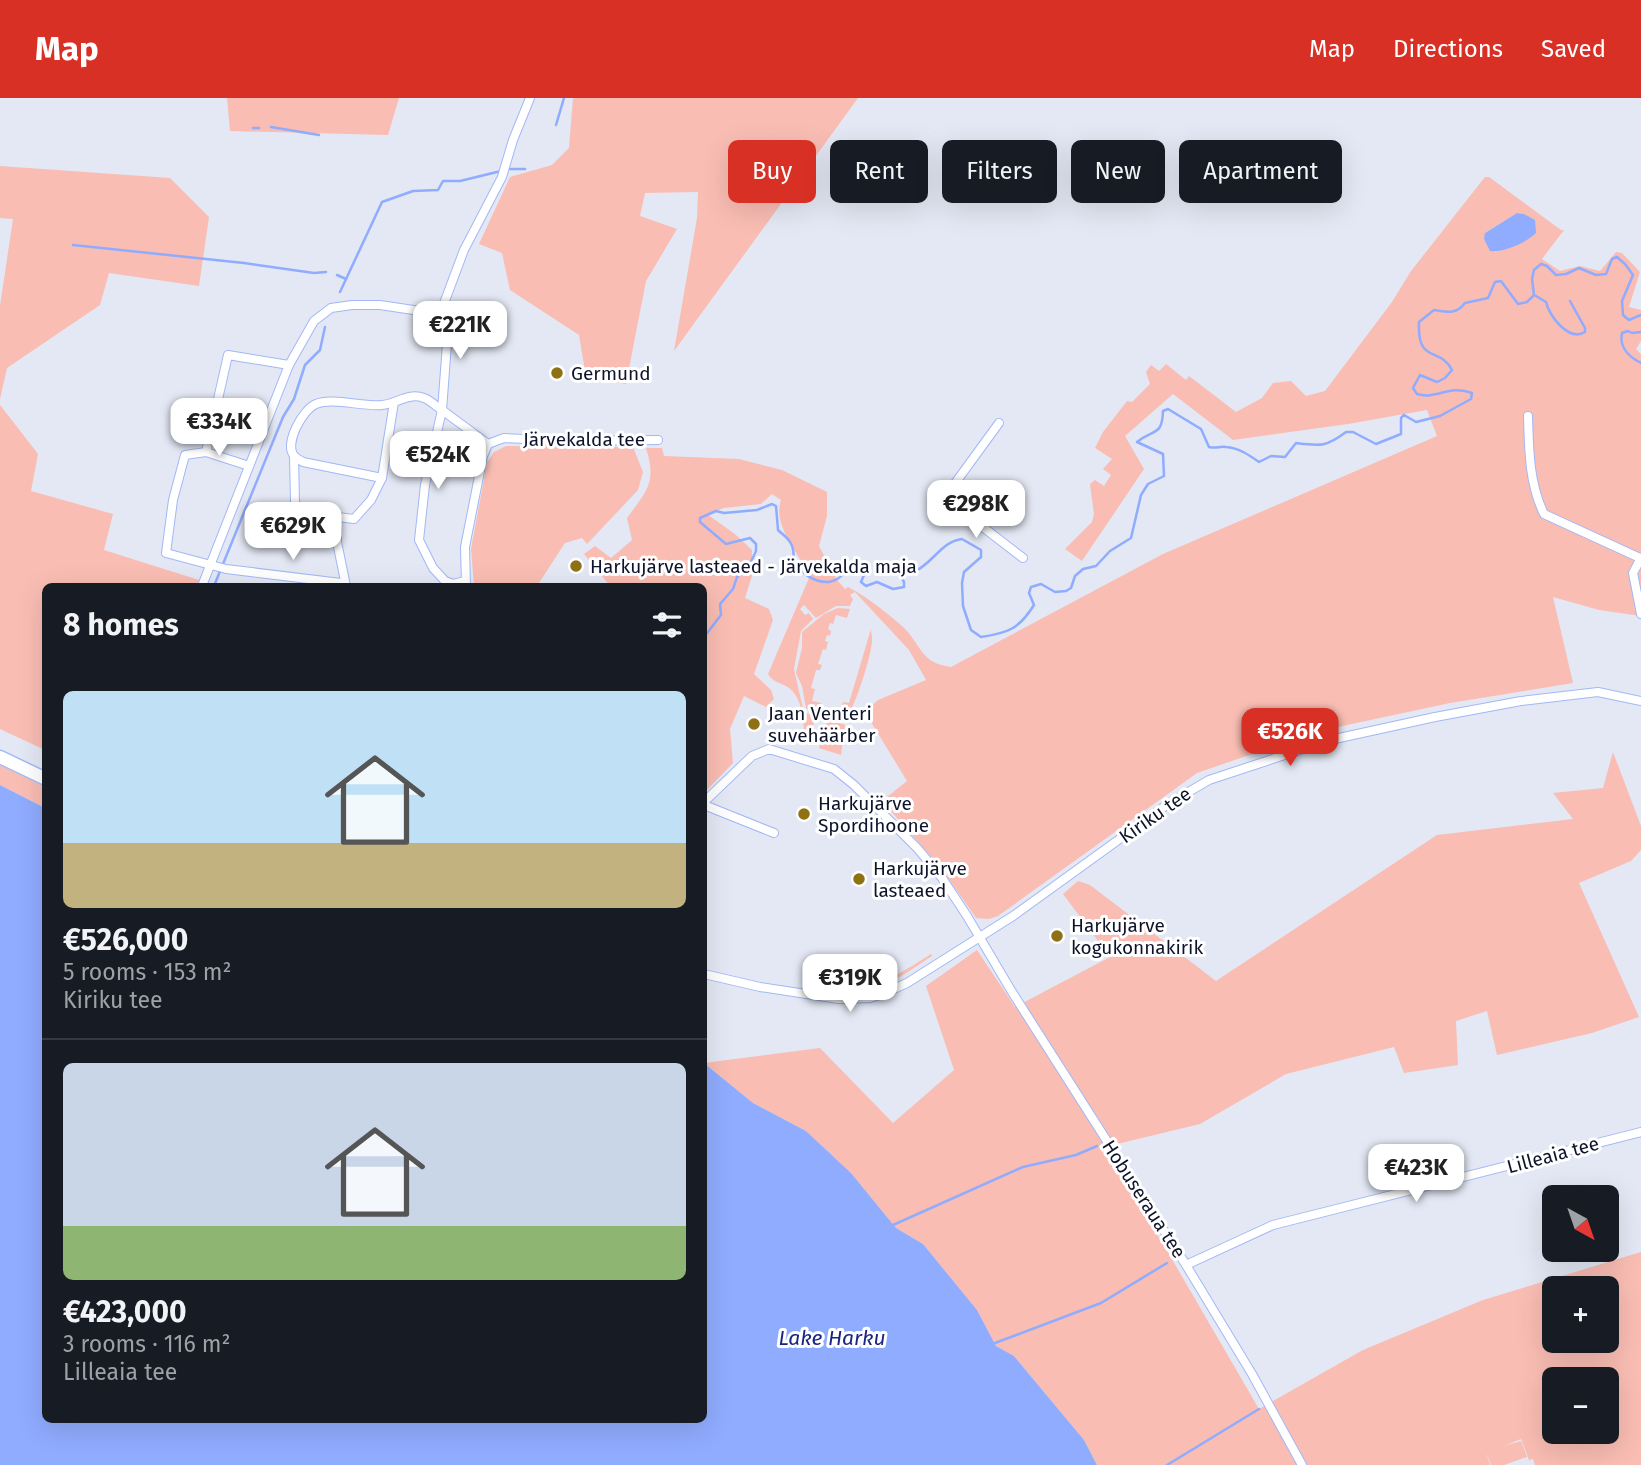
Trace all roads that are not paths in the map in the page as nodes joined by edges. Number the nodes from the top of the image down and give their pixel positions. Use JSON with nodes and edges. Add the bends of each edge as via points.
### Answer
{"nodes":[{"id":1,"x":530,"y":98,"type":"edge"},
{"id":2,"x":439,"y":314,"type":"junction"},
{"id":3,"x":289,"y":365,"type":"junction"},
{"id":4,"x":394,"y":402,"type":"junction"},
{"id":5,"x":442,"y":410,"type":"junction"},
{"id":6,"x":1528,"y":416,"type":"dead end"},
{"id":7,"x":999,"y":423,"type":"dead end"},
{"id":8,"x":658,"y":440,"type":"dead end"},
{"id":9,"x":488,"y":444,"type":"junction"},
{"id":10,"x":206,"y":452,"type":"junction"},
{"id":11,"x":294,"y":456,"type":"junction"},
{"id":12,"x":249,"y":466,"type":"junction"},
{"id":13,"x":382,"y":478,"type":"junction"},
{"id":14,"x":337,"y":529,"type":"dead end"},
{"id":15,"x":1023,"y":558,"type":"dead end"},
{"id":16,"x":1641,"y":558,"type":"edge"},
{"id":17,"x":213,"y":566,"type":"junction"},
{"id":18,"x":204,"y":583,"type":"edge"},
{"id":19,"x":341,"y":583,"type":"edge"},
{"id":20,"x":344,"y":583,"type":"edge"},
{"id":21,"x":449,"y":583,"type":"edge"},
{"id":22,"x":466,"y":583,"type":"edge"},
{"id":23,"x":1641,"y":614,"type":"edge"},
{"id":24,"x":1641,"y":701,"type":"edge"},
{"id":25,"x":0,"y":757,"type":"edge"},
{"id":26,"x":42,"y":777,"type":"edge"},
{"id":27,"x":707,"y":801,"type":"edge"},
{"id":28,"x":707,"y":805,"type":"edge"},
{"id":29,"x":774,"y":833,"type":"dead end"},
{"id":30,"x":980,"y":937,"type":"junction"},
{"id":31,"x":707,"y":975,"type":"edge"},
{"id":32,"x":1641,"y":1132,"type":"edge"},
{"id":33,"x":1186,"y":1265,"type":"junction"},
{"id":34,"x":1302,"y":1465,"type":"edge"}],
"edges":[{"from":1,"to":2,"type":"street","via":[[502,177],[464,250]]},
{"from":2,"to":3,"type":"street","via":[[380,305],[331,308],[314,321]]},
{"from":2,"to":5,"type":"street","via":[[447,344]]},
{"from":3,"to":10,"type":"street","via":[[228,355]]},
{"from":3,"to":12,"type":"street"},
{"from":4,"to":5,"type":"street","via":[[404,397],[424,398]]},
{"from":4,"to":11,"type":"street","via":[[316,404],[294,431]]},
{"from":4,"to":13,"type":"street"},
{"from":5,"to":9,"type":"street"},
{"from":5,"to":21,"type":"street","via":[[425,485],[419,540],[433,568]]},
{"from":6,"to":16,"type":"street","via":[[1530,462],[1544,514]]},
{"from":7,"to":15,"type":"street","via":[[937,508],[975,521]]},
{"from":8,"to":9,"type":"street","name":"Järvekalda tee","via":[[504,438]]},
{"from":9,"to":22,"type":"street","via":[[465,547]]},
{"from":10,"to":12,"type":"street"},
{"from":10,"to":17,"type":"street","via":[[185,455],[166,552]]},
{"from":11,"to":13,"type":"street","via":[[303,462]]},
{"from":11,"to":13,"type":"street","via":[[295,503],[305,513],[354,519]]},
{"from":12,"to":17,"type":"street"},
{"from":14,"to":20,"type":"street"},
{"from":16,"to":23,"type":"street","via":[[1633,573]]},
{"from":17,"to":18,"type":"street"},
{"from":17,"to":19,"type":"street"},
{"from":24,"to":30,"type":"street","name":"Kiriku tee","via":[[1598,692],[1496,705],[1330,740],[1209,780]]},
{"from":25,"to":26,"type":"street"},
{"from":27,"to":30,"type":"street","name":"Hobuseraua tee","via":[[752,756],[769,750],[834,769],[919,849]]},
{"from":28,"to":29,"type":"street"},
{"from":30,"to":31,"type":"street","name":"Kiriku tee","via":[[906,983],[870,998],[790,992]]},
{"from":30,"to":33,"type":"street","name":"Hobuseraua tee"},
{"from":32,"to":33,"type":"street","name":"Lilleaia tee","via":[[1273,1225]]},
{"from":33,"to":34,"type":"street","name":"Hobuseraua tee"}]}
